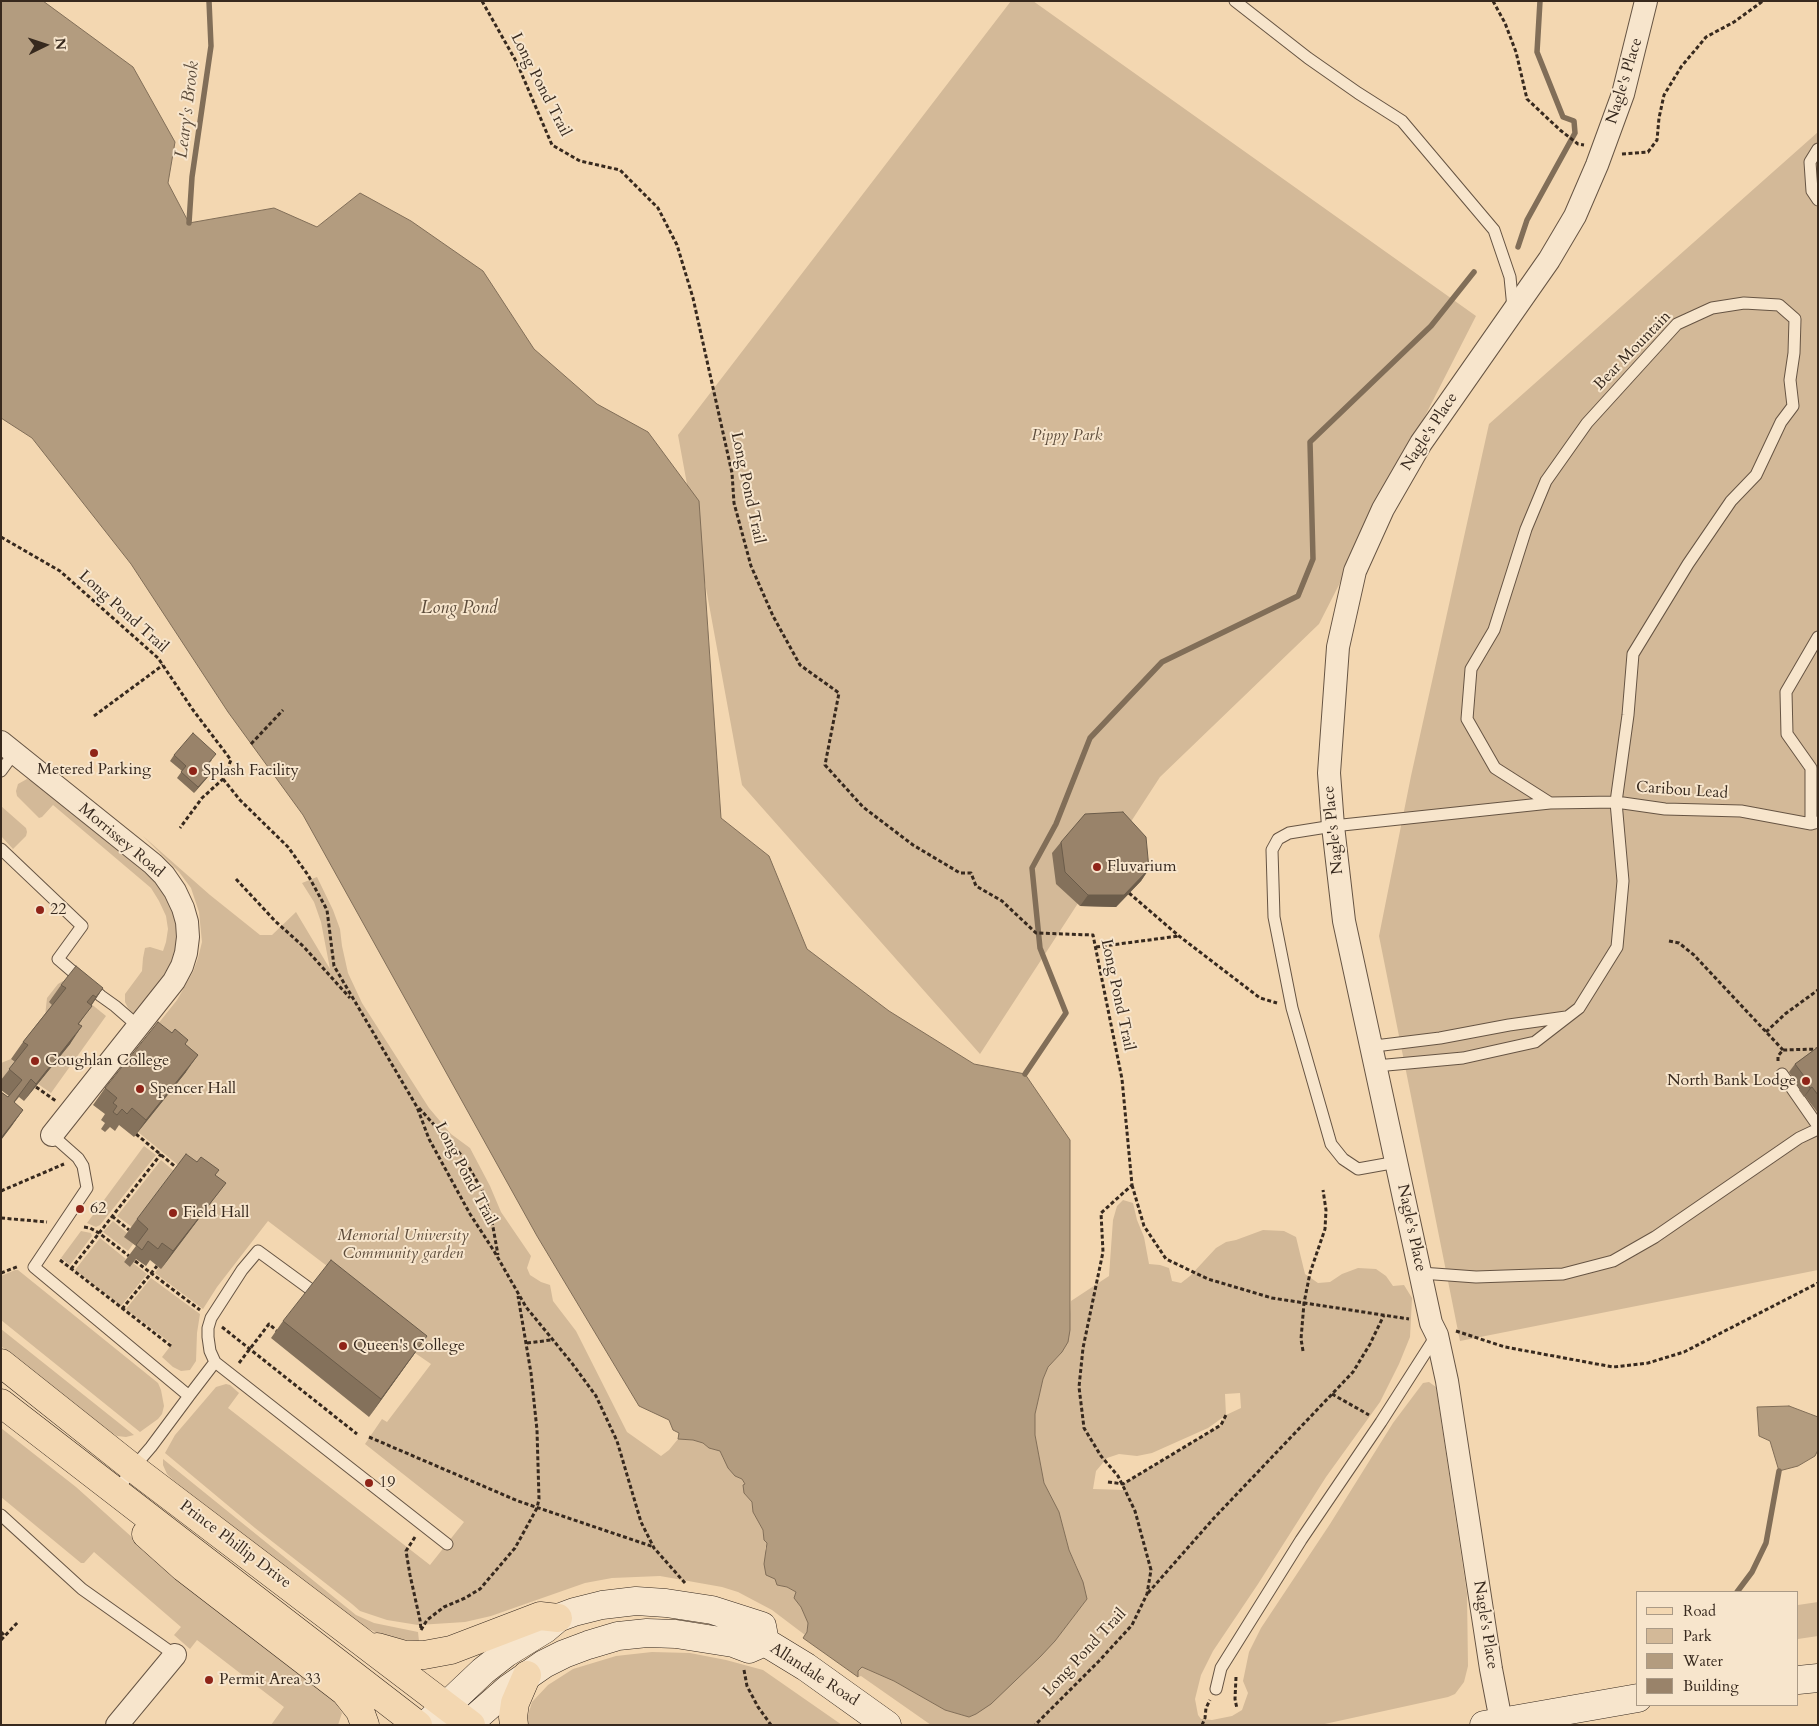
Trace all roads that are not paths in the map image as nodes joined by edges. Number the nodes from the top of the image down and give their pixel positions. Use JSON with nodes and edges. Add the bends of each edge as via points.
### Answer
{"nodes":[{"id":1,"x":1235,"y":1,"type":"edge"},
{"id":2,"x":1646,"y":1,"type":"edge"},
{"id":3,"x":1818,"y":149,"type":"edge"},
{"id":4,"x":1818,"y":200,"type":"edge"},
{"id":5,"x":1513,"y":310,"type":"junction"},
{"id":6,"x":1818,"y":637,"type":"edge"},
{"id":7,"x":5,"y":756,"type":"edge"},
{"id":8,"x":1616,"y":802,"type":"junction"},
{"id":9,"x":1550,"y":803,"type":"junction"},
{"id":10,"x":1814,"y":823,"type":"edge"},
{"id":11,"x":1333,"y":826,"type":"junction"},
{"id":12,"x":1,"y":849,"type":"edge"},
{"id":13,"x":1567,"y":1017,"type":"junction"},
{"id":14,"x":138,"y":1026,"type":"junction"},
{"id":15,"x":1373,"y":1055,"type":"junction"},
{"id":16,"x":1782,"y":1074,"type":"road end"},
{"id":17,"x":1818,"y":1126,"type":"edge"},
{"id":18,"x":1818,"y":1129,"type":"edge"},
{"id":19,"x":52,"y":1135,"type":"joint"},
{"id":20,"x":1396,"y":1162,"type":"junction"},
{"id":21,"x":1421,"y":1273,"type":"junction"},
{"id":22,"x":310,"y":1289,"type":"edge"},
{"id":23,"x":1434,"y":1329,"type":"junction"},
{"id":24,"x":215,"y":1362,"type":"junction"},
{"id":25,"x":1,"y":1363,"type":"edge"},
{"id":26,"x":189,"y":1396,"type":"junction"},
{"id":27,"x":1,"y":1403,"type":"edge"},
{"id":28,"x":133,"y":1468,"type":"junction"},
{"id":29,"x":118,"y":1491,"type":"junction"},
{"id":30,"x":1,"y":1515,"type":"edge"},
{"id":31,"x":448,"y":1544,"type":"dead end"},
{"id":32,"x":558,"y":1618,"type":"junction"},
{"id":33,"x":765,"y":1642,"type":"junction"},
{"id":34,"x":366,"y":1643,"type":"junction"},
{"id":35,"x":175,"y":1655,"type":"joint"},
{"id":36,"x":526,"y":1675,"type":"junction"},
{"id":37,"x":1818,"y":1678,"type":"edge"},
{"id":38,"x":1799,"y":1680,"type":"edge"},
{"id":39,"x":1216,"y":1689,"type":"road end"},
{"id":40,"x":1636,"y":1698,"type":"edge"},
{"id":41,"x":446,"y":1705,"type":"junction"},
{"id":42,"x":1492,"y":1723,"type":"edge"},
{"id":43,"x":469,"y":1724,"type":"edge"},
{"id":44,"x":117,"y":1725,"type":"edge"},
{"id":45,"x":365,"y":1725,"type":"edge"},
{"id":46,"x":418,"y":1725,"type":"edge"},
{"id":47,"x":426,"y":1725,"type":"edge"},
{"id":48,"x":514,"y":1725,"type":"edge"},
{"id":49,"x":888,"y":1725,"type":"edge"}],
"edges":[{"from":1,"to":5,"type":"lane","via":[[1308,58],[1402,121],[1494,230],[1510,277]]},
{"from":2,"to":5,"type":"street","name":"Nagle's Place","via":[[1623,94],[1575,216],[1549,260]]},
{"from":3,"to":4,"type":"lane","via":[[1810,162],[1812,191]]},
{"from":5,"to":11,"type":"street","name":"Nagle's Place","via":[[1422,443],[1383,509],[1356,570],[1338,647],[1329,773]]},
{"from":6,"to":10,"type":"lane","name":"Caribou Lead","via":[[1786,692],[1787,734],[1811,768]]},
{"from":7,"to":14,"type":"street","name":"Morrissey Road","via":[[153,864],[175,891],[187,922],[188,937],[182,966]]},
{"from":8,"to":9,"type":"lane","name":"Caribou Lead"},
{"from":8,"to":9,"type":"lane","name":"Bear Mountain","via":[[1633,654],[1730,501],[1756,475],[1781,422],[1793,406],[1790,380],[1795,319],[1779,305],[1744,303],[1712,308],[1677,324],[1586,423],[1546,481],[1526,529],[1494,630],[1471,669],[1467,719],[1495,768]]},
{"from":8,"to":10,"type":"lane","name":"Caribou Lead","via":[[1665,809],[1741,811]]},
{"from":8,"to":13,"type":"lane","via":[[1623,881],[1617,947],[1579,1008]]},
{"from":9,"to":11,"type":"lane","name":"Caribou Lead"},
{"from":11,"to":15,"type":"street","name":"Nagle's Place","via":[[1344,921]]},
{"from":11,"to":20,"type":"lane","name":"Caribou Lead","via":[[1289,833],[1278,839],[1272,850],[1274,917],[1292,1008],[1331,1144],[1343,1159],[1358,1169]]},
{"from":12,"to":14,"type":"lane","via":[[82,926],[58,959]]},
{"from":13,"to":15,"type":"lane","via":[[1383,1045]]},
{"from":13,"to":15,"type":"lane","via":[[1535,1042],[1463,1058]]},
{"from":14,"to":19,"type":"street","name":"Morrissey Road"},
{"from":15,"to":20,"type":"street","name":"Nagle's Place"},
{"from":16,"to":17,"type":"lane"},
{"from":18,"to":21,"type":"lane","via":[[1799,1138],[1655,1237],[1613,1261],[1563,1274],[1476,1277]]},
{"from":19,"to":26,"type":"lane","via":[[78,1158],[87,1188],[34,1267]]},
{"from":20,"to":21,"type":"street","name":"Nagle's Place"},
{"from":21,"to":23,"type":"street","name":"Nagle's Place"},
{"from":22,"to":24,"type":"lane","via":[[258,1251],[211,1318],[208,1337]]},
{"from":23,"to":39,"type":"lane","via":[[1417,1367],[1301,1540],[1221,1668]]},
{"from":23,"to":42,"type":"street","name":"Nagle's Place","via":[[1447,1381],[1491,1669]]},
{"from":24,"to":26,"type":"lane"},
{"from":24,"to":31,"type":"lane"},
{"from":25,"to":28,"type":"main road","name":"Prince Phillip Drive"},
{"from":26,"to":28,"type":"lane"},
{"from":27,"to":29,"type":"main road","name":"Prince Phillip Drive"},
{"from":28,"to":29,"type":"lane"},
{"from":28,"to":34,"type":"main road","name":"Prince Phillip Drive"},
{"from":29,"to":45,"type":"main road","via":[[142,1530],[184,1568],[345,1692],[360,1710]]},
{"from":29,"to":46,"type":"main road","name":"Prince Phillip Drive"},
{"from":30,"to":35,"type":"lane","via":[[82,1589]]},
{"from":32,"to":33,"type":"main road","name":"Allandale Road","via":[[602,1605],[636,1601],[666,1603],[712,1610],[762,1626]]},
{"from":32,"to":34,"type":"main road","via":[[540,1616],[451,1650],[424,1655],[405,1655]]},
{"from":32,"to":41,"type":"main road","name":"Allandale Road","via":[[506,1653]]},
{"from":33,"to":36,"type":"main road","name":"Allandale Road","via":[[749,1649],[733,1643],[676,1634],[618,1636],[564,1654]]},
{"from":33,"to":49,"type":"main road","name":"Allandale Road"},
{"from":34,"to":41,"type":"main road","name":"Prince Phillip Drive"},
{"from":35,"to":44,"type":"street"},
{"from":36,"to":43,"type":"main road","name":"Allandale Road"},
{"from":36,"to":48,"type":"main road","via":[[515,1703]]},
{"from":37,"to":38,"type":"main road"},
{"from":40,"to":42,"type":"main road"},
{"from":41,"to":43,"type":"main road","name":"Prince Phillip Drive"},
{"from":41,"to":47,"type":"main road","name":"Allandale Road"}]}
